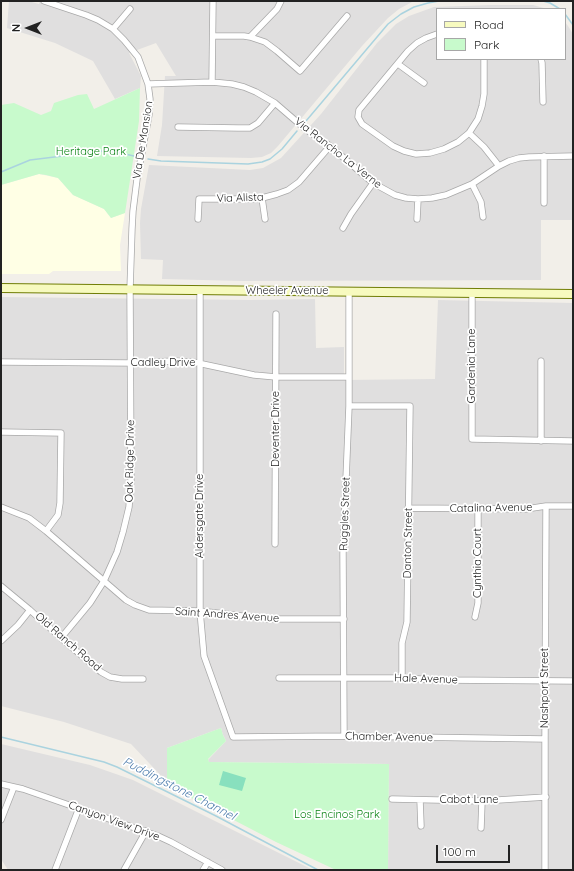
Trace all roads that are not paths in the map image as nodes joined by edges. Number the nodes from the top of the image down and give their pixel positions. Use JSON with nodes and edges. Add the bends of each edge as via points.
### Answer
{"nodes":[{"id":1,"x":44,"y":1,"type":"edge"},
{"id":2,"x":213,"y":1,"type":"edge"},
{"id":3,"x":281,"y":1,"type":"edge"},
{"id":4,"x":130,"y":9,"type":"dead end"},
{"id":5,"x":347,"y":16,"type":"dead end"},
{"id":6,"x":113,"y":29,"type":"junction"},
{"id":7,"x":436,"y":34,"type":"edge"},
{"id":8,"x":213,"y":36,"type":"junction"},
{"id":9,"x":250,"y":37,"type":"junction"},
{"id":10,"x":484,"y":60,"type":"edge"},
{"id":11,"x":541,"y":60,"type":"edge"},
{"id":12,"x":398,"y":64,"type":"junction"},
{"id":13,"x":212,"y":82,"type":"junction"},
{"id":14,"x":424,"y":83,"type":"dead end"},
{"id":15,"x":148,"y":84,"type":"junction"},
{"id":16,"x":543,"y":102,"type":"dead end"},
{"id":17,"x":275,"y":103,"type":"junction"},
{"id":18,"x":178,"y":127,"type":"dead end"},
{"id":19,"x":469,"y":133,"type":"junction"},
{"id":20,"x":330,"y":146,"type":"junction"},
{"id":21,"x":544,"y":156,"type":"junction"},
{"id":22,"x":573,"y":156,"type":"edge"},
{"id":23,"x":499,"y":166,"type":"junction"},
{"id":24,"x":373,"y":183,"type":"junction"},
{"id":25,"x":472,"y":184,"type":"junction"},
{"id":26,"x":262,"y":198,"type":"junction"},
{"id":27,"x":418,"y":199,"type":"junction"},
{"id":28,"x":544,"y":203,"type":"dead end"},
{"id":29,"x":483,"y":217,"type":"dead end"},
{"id":30,"x":198,"y":219,"type":"dead end"},
{"id":31,"x":265,"y":219,"type":"dead end"},
{"id":32,"x":417,"y":219,"type":"dead end"},
{"id":33,"x":343,"y":228,"type":"dead end"},
{"id":34,"x":1,"y":288,"type":"edge"},
{"id":35,"x":130,"y":289,"type":"junction"},
{"id":36,"x":200,"y":290,"type":"junction"},
{"id":37,"x":349,"y":292,"type":"junction"},
{"id":38,"x":472,"y":292,"type":"junction"},
{"id":39,"x":573,"y":294,"type":"edge"},
{"id":40,"x":276,"y":314,"type":"dead end"},
{"id":41,"x":541,"y":361,"type":"dead end"},
{"id":42,"x":1,"y":362,"type":"edge"},
{"id":43,"x":131,"y":363,"type":"junction"},
{"id":44,"x":200,"y":363,"type":"junction"},
{"id":45,"x":276,"y":377,"type":"junction"},
{"id":46,"x":348,"y":377,"type":"junction"},
{"id":47,"x":349,"y":406,"type":"junction"},
{"id":48,"x":1,"y":432,"type":"edge"},
{"id":49,"x":540,"y":440,"type":"junction"},
{"id":50,"x":573,"y":441,"type":"edge"},
{"id":51,"x":546,"y":506,"type":"junction"},
{"id":52,"x":573,"y":506,"type":"edge"},
{"id":53,"x":1,"y":508,"type":"edge"},
{"id":54,"x":408,"y":508,"type":"junction"},
{"id":55,"x":478,"y":509,"type":"junction"},
{"id":56,"x":46,"y":530,"type":"junction"},
{"id":57,"x":275,"y":544,"type":"dead end"},
{"id":58,"x":104,"y":581,"type":"junction"},
{"id":59,"x":1,"y":586,"type":"edge"},
{"id":60,"x":30,"y":610,"type":"junction"},
{"id":61,"x":200,"y":611,"type":"junction"},
{"id":62,"x":475,"y":617,"type":"dead end"},
{"id":63,"x":344,"y":619,"type":"junction"},
{"id":64,"x":61,"y":638,"type":"junction"},
{"id":65,"x":1,"y":641,"type":"edge"},
{"id":66,"x":279,"y":678,"type":"dead end"},
{"id":67,"x":344,"y":678,"type":"junction"},
{"id":68,"x":402,"y":678,"type":"junction"},
{"id":69,"x":143,"y":679,"type":"dead end"},
{"id":70,"x":545,"y":681,"type":"junction"},
{"id":71,"x":573,"y":681,"type":"edge"},
{"id":72,"x":344,"y":736,"type":"junction"},
{"id":73,"x":233,"y":737,"type":"joint"},
{"id":74,"x":545,"y":739,"type":"junction"},
{"id":75,"x":1,"y":784,"type":"edge"},
{"id":76,"x":14,"y":787,"type":"junction"},
{"id":77,"x":546,"y":797,"type":"junction"},
{"id":78,"x":392,"y":799,"type":"dead end"},
{"id":79,"x":420,"y":800,"type":"junction"},
{"id":80,"x":482,"y":801,"type":"junction"},
{"id":81,"x":79,"y":808,"type":"junction"},
{"id":82,"x":1,"y":820,"type":"edge"},
{"id":83,"x":421,"y":826,"type":"dead end"},
{"id":84,"x":481,"y":828,"type":"dead end"},
{"id":85,"x":146,"y":831,"type":"junction"},
{"id":86,"x":208,"y":862,"type":"junction"},
{"id":87,"x":55,"y":870,"type":"edge"},
{"id":88,"x":124,"y":870,"type":"edge"},
{"id":89,"x":203,"y":870,"type":"edge"},
{"id":90,"x":222,"y":870,"type":"edge"},
{"id":91,"x":545,"y":870,"type":"edge"}],
"edges":[{"from":1,"to":6,"type":"street","name":"Via De Mansion","via":[[86,15]]},
{"from":2,"to":8,"type":"street"},
{"from":3,"to":9,"type":"street","via":[[277,9]]},
{"from":4,"to":6,"type":"street"},
{"from":5,"to":9,"type":"street","via":[[300,71],[264,42]]},
{"from":6,"to":15,"type":"street","name":"Via De Mansion","via":[[138,57]]},
{"from":7,"to":12,"type":"street","via":[[417,43]]},
{"from":8,"to":9,"type":"street"},
{"from":8,"to":13,"type":"street"},
{"from":10,"to":19,"type":"street","via":[[482,106],[478,119]]},
{"from":11,"to":16,"type":"street"},
{"from":12,"to":14,"type":"street"},
{"from":12,"to":19,"type":"street","via":[[359,110],[358,116],[362,124],[393,146],[416,154],[444,149]]},
{"from":13,"to":15,"type":"street","name":"Via Rancho La Verne"},
{"from":13,"to":17,"type":"street","name":"Via Rancho La Verne","via":[[244,87]]},
{"from":15,"to":35,"type":"street","name":"Via De Mansion","via":[[149,116],[132,211]]},
{"from":17,"to":18,"type":"street","via":[[258,123],[250,128]]},
{"from":17,"to":20,"type":"street","name":"Via Rancho La Verne"},
{"from":19,"to":23,"type":"street"},
{"from":20,"to":24,"type":"street","name":"Via Rancho La Verne"},
{"from":20,"to":26,"type":"street","name":"Via Alista","via":[[299,182],[288,190]]},
{"from":21,"to":22,"type":"street","name":"Via Rancho La Verne"},
{"from":21,"to":23,"type":"street","name":"Via Rancho La Verne","via":[[519,158]]},
{"from":21,"to":28,"type":"street"},
{"from":23,"to":25,"type":"street","name":"Via Rancho La Verne"},
{"from":24,"to":27,"type":"street","name":"Via Rancho La Verne","via":[[395,195]]},
{"from":24,"to":33,"type":"street"},
{"from":25,"to":27,"type":"street","name":"Via Rancho La Verne","via":[[446,195]]},
{"from":25,"to":29,"type":"street","via":[[481,202]]},
{"from":26,"to":30,"type":"street","name":"Via Alista","via":[[199,199]]},
{"from":26,"to":31,"type":"street"},
{"from":27,"to":32,"type":"street"},
{"from":34,"to":35,"type":"main road","name":"Wheeler Avenue"},
{"from":35,"to":36,"type":"main road","name":"Wheeler Avenue"},
{"from":35,"to":43,"type":"street","name":"Oak Ridge Drive"},
{"from":36,"to":37,"type":"main road","name":"Wheeler Avenue"},
{"from":36,"to":44,"type":"street","name":"Aldersgate Drive"},
{"from":37,"to":38,"type":"main road","name":"Wheeler Avenue"},
{"from":37,"to":46,"type":"street","name":"Ruggles Street"},
{"from":38,"to":39,"type":"main road","name":"Wheeler Avenue"},
{"from":38,"to":49,"type":"street","name":"Gardenia Lane","via":[[472,439]]},
{"from":40,"to":45,"type":"street","name":"Deventer Drive"},
{"from":41,"to":49,"type":"street"},
{"from":42,"to":43,"type":"street","name":"Cadley Drive"},
{"from":43,"to":44,"type":"street","name":"Cadley Drive"},
{"from":43,"to":58,"type":"street","name":"Oak Ridge Drive","via":[[129,507],[117,552]]},
{"from":44,"to":45,"type":"street","name":"Cadley Drive","via":[[254,375]]},
{"from":44,"to":61,"type":"street","name":"Aldersgate Drive"},
{"from":45,"to":46,"type":"street","name":"Cadley Drive"},
{"from":45,"to":57,"type":"street","name":"Deventer Drive"},
{"from":46,"to":47,"type":"street","name":"Ruggles Street"},
{"from":47,"to":54,"type":"street","name":"Danton Street","via":[[410,406]]},
{"from":47,"to":63,"type":"street","name":"Ruggles Street","via":[[343,553]]},
{"from":48,"to":56,"type":"street","via":[[61,433],[60,503],[58,515]]},
{"from":49,"to":50,"type":"street"},
{"from":51,"to":52,"type":"street","name":"Catalina Avenue"},
{"from":51,"to":55,"type":"street","name":"Catalina Avenue","via":[[526,509]]},
{"from":51,"to":70,"type":"street","name":"Nashport Street"},
{"from":53,"to":56,"type":"street","name":"Saint Andres Avenue","via":[[29,518]]},
{"from":54,"to":55,"type":"street","name":"Catalina Avenue"},
{"from":54,"to":68,"type":"street","name":"Danton Street","via":[[407,622],[402,643]]},
{"from":55,"to":62,"type":"street","name":"Cynthia Court","via":[[478,603]]},
{"from":56,"to":58,"type":"street","name":"Saint Andres Avenue"},
{"from":58,"to":61,"type":"street","name":"Saint Andres Avenue","via":[[126,600],[149,610]]},
{"from":58,"to":64,"type":"street","name":"Oak Ridge Drive","via":[[90,603]]},
{"from":59,"to":60,"type":"street","name":"Old Ranch Road"},
{"from":60,"to":64,"type":"street","name":"Old Ranch Road"},
{"from":60,"to":65,"type":"street"},
{"from":61,"to":63,"type":"street","name":"Saint Andres Avenue","via":[[267,619]]},
{"from":61,"to":73,"type":"street","name":"Aldersgate Drive","via":[[204,656]]},
{"from":63,"to":67,"type":"street","name":"Ruggles Street"},
{"from":64,"to":69,"type":"street","name":"Old Ranch Road","via":[[110,677]]},
{"from":66,"to":67,"type":"street","name":"Hale Avenue"},
{"from":67,"to":68,"type":"street","name":"Hale Avenue"},
{"from":67,"to":72,"type":"street","name":"Ruggles Street"},
{"from":68,"to":70,"type":"street","name":"Hale Avenue"},
{"from":70,"to":71,"type":"street","name":"Hale Avenue"},
{"from":70,"to":74,"type":"street","name":"Nashport Street"},
{"from":72,"to":73,"type":"street","name":"Chamber Avenue"},
{"from":72,"to":74,"type":"street","name":"Chamber Avenue"},
{"from":74,"to":77,"type":"street","name":"Nashport Street"},
{"from":75,"to":76,"type":"street","name":"Canyon View Drive"},
{"from":76,"to":81,"type":"street","name":"Canyon View Drive"},
{"from":76,"to":82,"type":"street"},
{"from":77,"to":80,"type":"street","name":"Cabot Lane"},
{"from":77,"to":91,"type":"street","name":"Nashport Street"},
{"from":78,"to":79,"type":"street","name":"Cabot Lane"},
{"from":79,"to":80,"type":"street","name":"Cabot Lane"},
{"from":79,"to":83,"type":"street"},
{"from":80,"to":84,"type":"street"},
{"from":81,"to":85,"type":"street","name":"Canyon View Drive"},
{"from":81,"to":87,"type":"street"},
{"from":85,"to":86,"type":"street","name":"Canyon View Drive"},
{"from":85,"to":88,"type":"street"},
{"from":86,"to":89,"type":"street"},
{"from":86,"to":90,"type":"street","name":"Canyon View Drive"}]}
